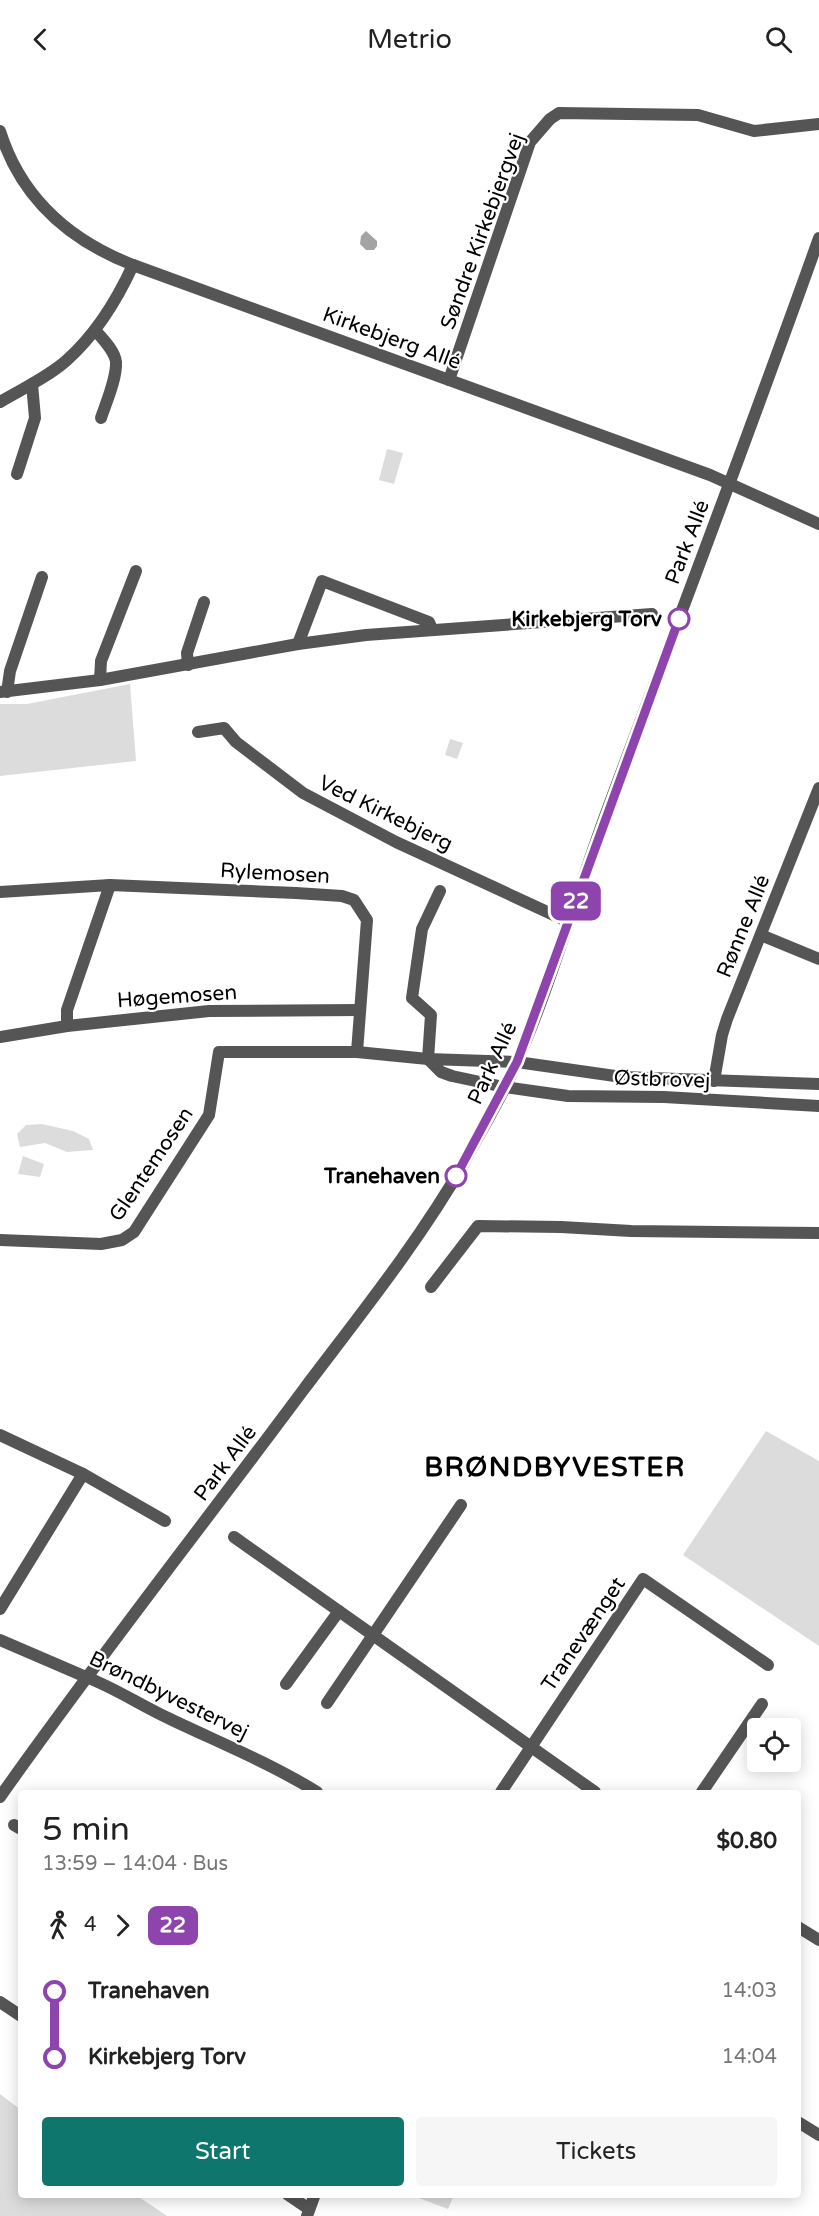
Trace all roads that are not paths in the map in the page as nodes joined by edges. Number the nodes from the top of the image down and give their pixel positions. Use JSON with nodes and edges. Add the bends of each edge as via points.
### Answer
{"nodes":[{"id":1,"x":819,"y":124,"type":"edge"},
{"id":2,"x":0,"y":131,"type":"edge"},
{"id":3,"x":819,"y":238,"type":"edge"},
{"id":4,"x":133,"y":265,"type":"junction"},
{"id":5,"x":95,"y":330,"type":"junction"},
{"id":6,"x":449,"y":380,"type":"junction"},
{"id":7,"x":32,"y":384,"type":"junction"},
{"id":8,"x":0,"y":402,"type":"edge"},
{"id":9,"x":101,"y":418,"type":"dead end"},
{"id":10,"x":17,"y":474,"type":"dead end"},
{"id":11,"x":730,"y":484,"type":"junction"},
{"id":12,"x":819,"y":524,"type":"edge"},
{"id":13,"x":136,"y":571,"type":"dead end"},
{"id":14,"x":42,"y":577,"type":"dead end"},
{"id":15,"x":204,"y":602,"type":"dead end"},
{"id":16,"x":652,"y":614,"type":"dead end"},
{"id":17,"x":432,"y":629,"type":"junction"},
{"id":18,"x":298,"y":644,"type":"junction"},
{"id":19,"x":188,"y":665,"type":"junction"},
{"id":20,"x":100,"y":680,"type":"junction"},
{"id":21,"x":4,"y":692,"type":"edge"},
{"id":22,"x":198,"y":732,"type":"dead end"},
{"id":23,"x":819,"y":788,"type":"edge"},
{"id":24,"x":110,"y":885,"type":"junction"},
{"id":25,"x":440,"y":891,"type":"dead end"},
{"id":26,"x":0,"y":892,"type":"edge"},
{"id":27,"x":569,"y":922,"type":"junction"},
{"id":28,"x":760,"y":935,"type":"junction"},
{"id":29,"x":819,"y":959,"type":"edge"},
{"id":30,"x":359,"y":1010,"type":"junction"},
{"id":31,"x":67,"y":1026,"type":"junction"},
{"id":32,"x":0,"y":1037,"type":"edge"},
{"id":33,"x":357,"y":1052,"type":"junction"},
{"id":34,"x":428,"y":1059,"type":"junction"},
{"id":35,"x":517,"y":1062,"type":"junction"},
{"id":36,"x":714,"y":1081,"type":"junction"},
{"id":37,"x":819,"y":1084,"type":"edge"},
{"id":38,"x":504,"y":1087,"type":"junction"},
{"id":39,"x":819,"y":1106,"type":"edge"},
{"id":40,"x":819,"y":1233,"type":"edge"},
{"id":41,"x":0,"y":1240,"type":"edge"},
{"id":42,"x":431,"y":1287,"type":"dead end"},
{"id":43,"x":0,"y":1435,"type":"edge"},
{"id":44,"x":83,"y":1474,"type":"junction"},
{"id":45,"x":461,"y":1505,"type":"dead end"},
{"id":46,"x":165,"y":1521,"type":"dead end"},
{"id":47,"x":234,"y":1538,"type":"dead end"},
{"id":48,"x":0,"y":1609,"type":"edge"},
{"id":49,"x":339,"y":1611,"type":"junction"},
{"id":50,"x":374,"y":1635,"type":"junction"},
{"id":51,"x":0,"y":1640,"type":"edge"},
{"id":52,"x":768,"y":1665,"type":"dead end"},
{"id":53,"x":86,"y":1677,"type":"junction"},
{"id":54,"x":286,"y":1684,"type":"dead end"},
{"id":55,"x":327,"y":1703,"type":"dead end"},
{"id":56,"x":762,"y":1704,"type":"dead end"},
{"id":57,"x":531,"y":1747,"type":"junction"},
{"id":58,"x":313,"y":1790,"type":"edge"},
{"id":59,"x":502,"y":1790,"type":"edge"},
{"id":60,"x":592,"y":1790,"type":"edge"},
{"id":61,"x":703,"y":1790,"type":"edge"},
{"id":62,"x":0,"y":1797,"type":"edge"},
{"id":63,"x":801,"y":1929,"type":"edge"},
{"id":64,"x":819,"y":1940,"type":"edge"},
{"id":65,"x":0,"y":2002,"type":"edge"},
{"id":66,"x":18,"y":2014,"type":"edge"},
{"id":67,"x":801,"y":2124,"type":"edge"},
{"id":68,"x":819,"y":2135,"type":"edge"},
{"id":69,"x":292,"y":2198,"type":"edge"},
{"id":70,"x":313,"y":2198,"type":"edge"},
{"id":71,"x":308,"y":2212,"type":"edge"}],
"edges":[{"from":1,"to":6,"type":"street","name":"Søndre Kirkebjergvej","via":[[754,131],[690,115],[559,113],[550,118],[530,142]]},
{"from":2,"to":4,"type":"street","name":"Kirkebjerg Allé","via":[[14,166],[44,208],[88,245]]},
{"from":3,"to":11,"type":"street","name":"Park Allé"},
{"from":4,"to":5,"type":"street"},
{"from":4,"to":6,"type":"street","name":"Kirkebjerg Allé"},
{"from":5,"to":7,"type":"street","via":[[66,362]]},
{"from":5,"to":9,"type":"street","via":[[116,362]]},
{"from":6,"to":11,"type":"street","name":"Kirkebjerg Allé"},
{"from":7,"to":8,"type":"street"},
{"from":7,"to":10,"type":"street","via":[[35,418]]},
{"from":11,"to":12,"type":"street","name":"Kirkebjerg Allé"},
{"from":11,"to":27,"type":"street","name":"Park Allé"},
{"from":13,"to":20,"type":"street","via":[[101,661]]},
{"from":14,"to":21,"type":"street"},
{"from":15,"to":19,"type":"street","via":[[187,653]]},
{"from":16,"to":17,"type":"street"},
{"from":17,"to":18,"type":"street"},
{"from":17,"to":18,"type":"street","via":[[429,622],[322,581]]},
{"from":18,"to":19,"type":"street"},
{"from":19,"to":20,"type":"street"},
{"from":20,"to":21,"type":"street"},
{"from":22,"to":27,"type":"street","name":"Ved Kirkebjerg","via":[[224,728],[236,742],[303,794]]},
{"from":23,"to":28,"type":"street","name":"Rønne Allé"},
{"from":24,"to":26,"type":"street","name":"Rylemosen"},
{"from":24,"to":30,"type":"street","name":"Rylemosen","via":[[296,893],[354,900],[367,920]]},
{"from":24,"to":31,"type":"street","via":[[67,1010]]},
{"from":25,"to":34,"type":"street","via":[[422,929],[412,998],[431,1015]]},
{"from":27,"to":35,"type":"street","name":"Park Allé"},
{"from":28,"to":29,"type":"street"},
{"from":28,"to":36,"type":"street","name":"Rønne Allé","via":[[722,1035]]},
{"from":30,"to":31,"type":"street","name":"Høgemosen","via":[[209,1011]]},
{"from":30,"to":33,"type":"street","name":"Rylemosen"},
{"from":31,"to":32,"type":"street","name":"Høgemosen"},
{"from":33,"to":34,"type":"street","name":"Glentemosen"},
{"from":33,"to":41,"type":"street","name":"Glentemosen","via":[[219,1052],[209,1115],[134,1232],[122,1240],[100,1244]]},
{"from":34,"to":35,"type":"street","name":"Glentemosen"},
{"from":34,"to":38,"type":"street","name":"Glentemosen","via":[[441,1072]]},
{"from":35,"to":36,"type":"street","name":"Østbrovej","via":[[622,1077]]},
{"from":35,"to":38,"type":"street","name":"Park Allé"},
{"from":36,"to":37,"type":"street","name":"Østbrovej"},
{"from":38,"to":39,"type":"street","name":"Østbrovej","via":[[568,1096],[664,1096]]},
{"from":38,"to":53,"type":"street","name":"Park Allé","via":[[427,1222]]},
{"from":40,"to":42,"type":"street","via":[[478,1226]]},
{"from":43,"to":44,"type":"street"},
{"from":44,"to":46,"type":"street"},
{"from":44,"to":48,"type":"street"},
{"from":45,"to":50,"type":"street"},
{"from":47,"to":49,"type":"street"},
{"from":49,"to":50,"type":"street"},
{"from":49,"to":54,"type":"street"},
{"from":50,"to":55,"type":"street"},
{"from":50,"to":57,"type":"street"},
{"from":51,"to":53,"type":"street","name":"Brøndbyvestervej"},
{"from":52,"to":57,"type":"street","name":"Tranevænget","via":[[643,1579]]},
{"from":53,"to":58,"type":"street","name":"Brøndbyvestervej"},
{"from":53,"to":62,"type":"street","name":"Park Allé"},
{"from":56,"to":61,"type":"street"},
{"from":57,"to":59,"type":"street","name":"Tranevænget"},
{"from":57,"to":60,"type":"street"},
{"from":63,"to":64,"type":"street"},
{"from":65,"to":66,"type":"street"},
{"from":67,"to":68,"type":"street"},
{"from":69,"to":71,"type":"street"},
{"from":70,"to":71,"type":"street"}]}
